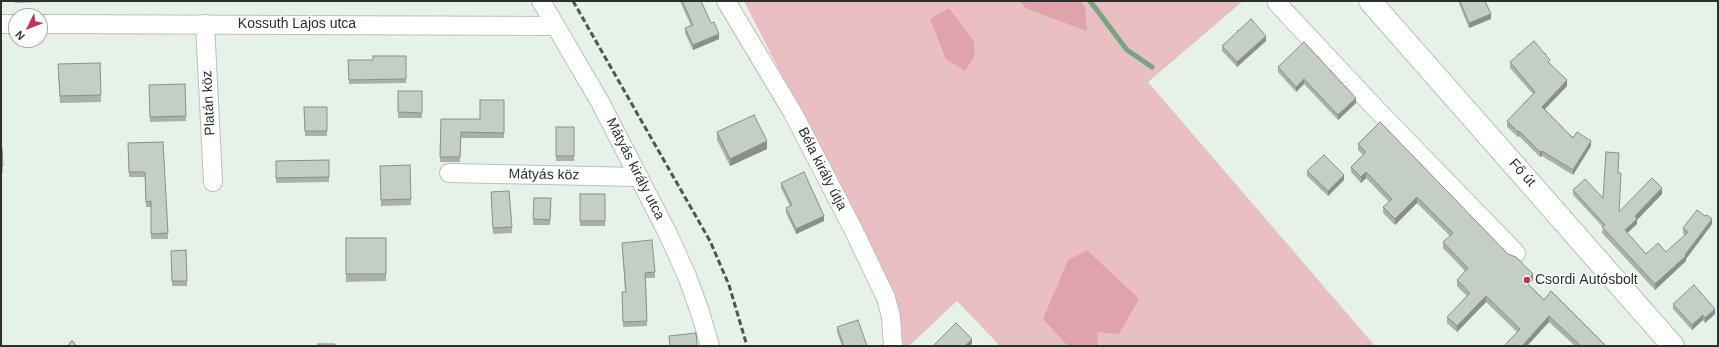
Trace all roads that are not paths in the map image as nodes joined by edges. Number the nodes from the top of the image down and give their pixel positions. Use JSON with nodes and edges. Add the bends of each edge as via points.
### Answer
{"nodes":[{"id":1,"x":541,"y":1,"type":"edge"},
{"id":2,"x":726,"y":1,"type":"edge"},
{"id":3,"x":1370,"y":1,"type":"edge"},
{"id":4,"x":1277,"y":3,"type":"dead end"},
{"id":5,"x":48,"y":24,"type":"edge"},
{"id":6,"x":205,"y":24,"type":"junction"},
{"id":7,"x":554,"y":26,"type":"junction"},
{"id":8,"x":449,"y":173,"type":"dead end"},
{"id":9,"x":639,"y":177,"type":"junction"},
{"id":10,"x":213,"y":182,"type":"dead end"},
{"id":11,"x":1516,"y":253,"type":"dead end"},
{"id":12,"x":710,"y":346,"type":"edge"},
{"id":13,"x":893,"y":346,"type":"edge"},
{"id":14,"x":1673,"y":346,"type":"edge"}],
"edges":[{"from":1,"to":7,"type":"street","name":"Mátyás király utca"},
{"from":2,"to":13,"type":"street","name":"Béla király útja","via":[[794,113],[854,231],[886,298],[891,317]]},
{"from":3,"to":14,"type":"main road","name":"Fő út"},
{"from":4,"to":11,"type":"street"},
{"from":5,"to":6,"type":"street","name":"Kossuth Lajos utca"},
{"from":6,"to":7,"type":"street","name":"Kossuth Lajos utca"},
{"from":6,"to":10,"type":"street","name":"Platán köz"},
{"from":7,"to":9,"type":"street","name":"Mátyás király utca","via":[[600,102]]},
{"from":8,"to":9,"type":"street","name":"Mátyás köz"},
{"from":9,"to":12,"type":"street","name":"Mátyás király utca","via":[[687,276]]}]}
